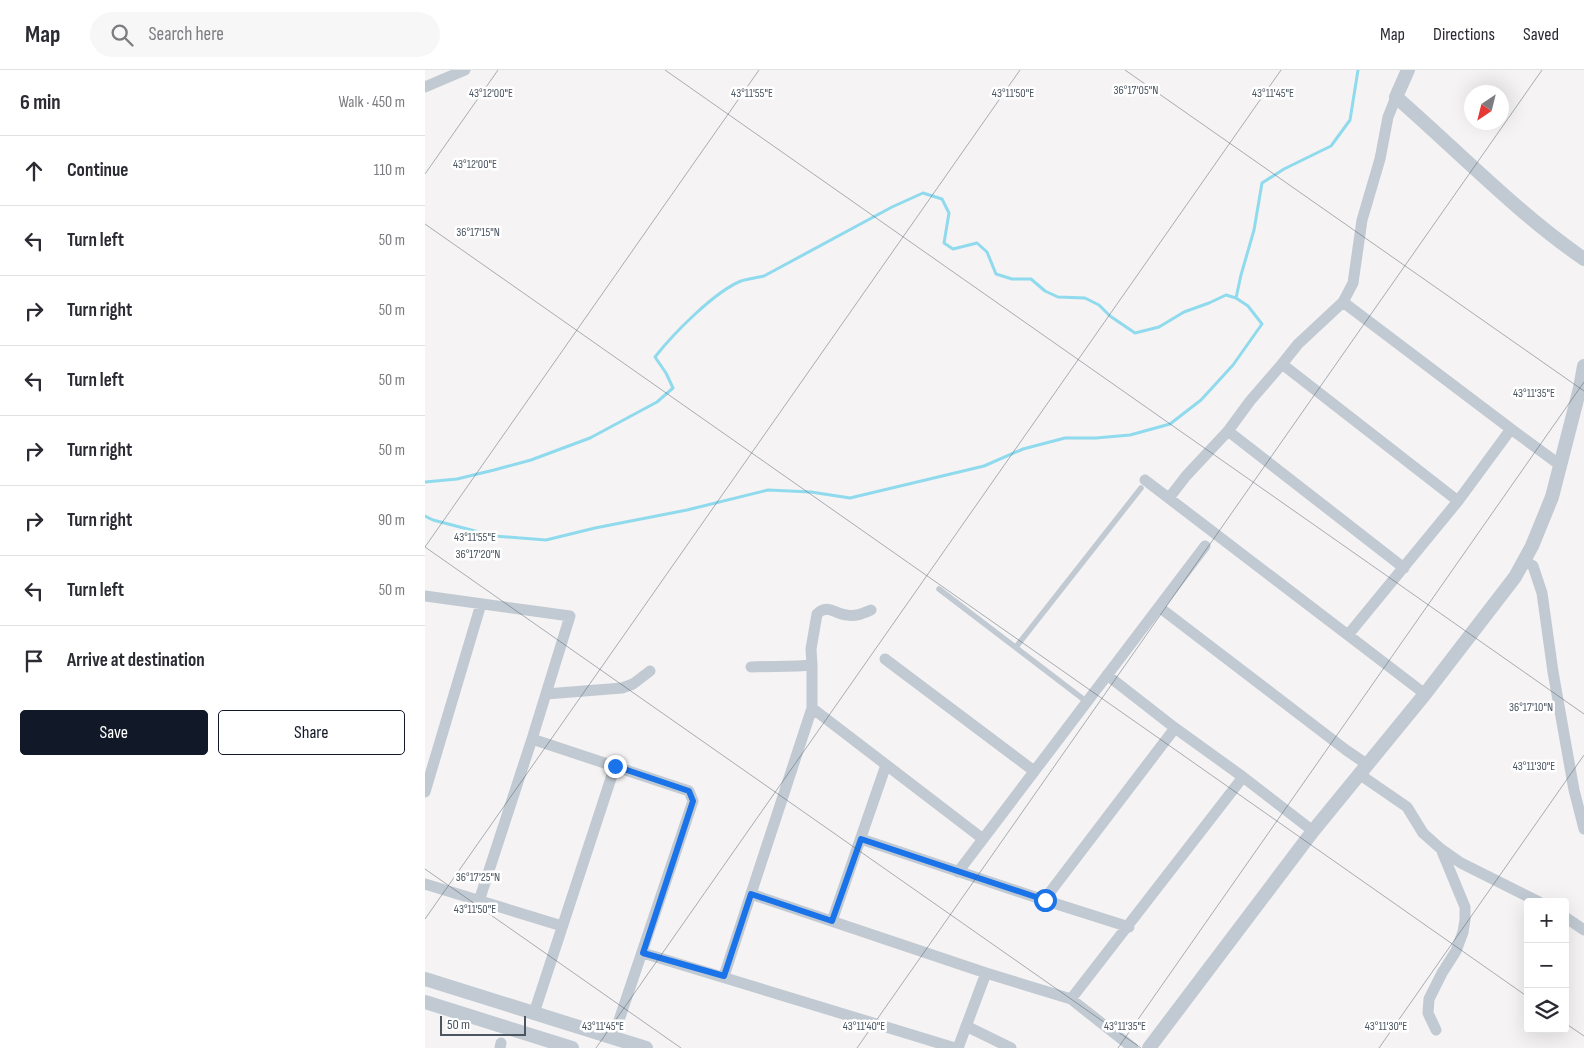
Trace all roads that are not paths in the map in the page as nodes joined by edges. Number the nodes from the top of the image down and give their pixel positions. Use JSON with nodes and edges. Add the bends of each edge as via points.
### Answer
{"nodes":[{"id":1,"x":465,"y":70,"type":"edge"},
{"id":2,"x":1408,"y":70,"type":"edge"},
{"id":3,"x":450,"y":73,"type":"edge"},
{"id":4,"x":425,"y":87,"type":"edge"},
{"id":5,"x":1396,"y":97,"type":"junction"},
{"id":6,"x":1584,"y":259,"type":"edge"},
{"id":7,"x":1343,"y":302,"type":"junction"},
{"id":8,"x":1282,"y":364,"type":"junction"},
{"id":9,"x":1584,"y":366,"type":"edge"},
{"id":10,"x":1511,"y":429,"type":"junction"},
{"id":11,"x":1228,"y":431,"type":"junction"},
{"id":12,"x":1560,"y":465,"type":"junction"},
{"id":13,"x":1143,"y":484,"type":"joint"},
{"id":14,"x":1169,"y":498,"type":"junction"},
{"id":15,"x":1458,"y":501,"type":"junction"},
{"id":16,"x":1205,"y":546,"type":"dead end"},
{"id":17,"x":1525,"y":560,"type":"junction"},
{"id":18,"x":1404,"y":568,"type":"junction"},
{"id":19,"x":939,"y":589,"type":"dead end"},
{"id":20,"x":425,"y":596,"type":"edge"},
{"id":21,"x":481,"y":604,"type":"junction"},
{"id":22,"x":1159,"y":607,"type":"junction"},
{"id":23,"x":871,"y":610,"type":"dead end"},
{"id":24,"x":1348,"y":635,"type":"junction"},
{"id":25,"x":1016,"y":648,"type":"junction"},
{"id":26,"x":885,"y":659,"type":"dead end"},
{"id":27,"x":812,"y":665,"type":"junction"},
{"id":28,"x":751,"y":667,"type":"dead end"},
{"id":29,"x":650,"y":671,"type":"dead end"},
{"id":30,"x":1107,"y":675,"type":"junction"},
{"id":31,"x":546,"y":694,"type":"junction"},
{"id":32,"x":1425,"y":694,"type":"junction"},
{"id":33,"x":1087,"y":702,"type":"junction"},
{"id":34,"x":811,"y":708,"type":"junction"},
{"id":35,"x":1175,"y":728,"type":"junction"},
{"id":36,"x":532,"y":740,"type":"junction"},
{"id":37,"x":886,"y":765,"type":"junction"},
{"id":38,"x":615,"y":766,"type":"junction"},
{"id":39,"x":1364,"y":770,"type":"junction"},
{"id":40,"x":1034,"y":771,"type":"junction"},
{"id":41,"x":1243,"y":777,"type":"junction"},
{"id":42,"x":425,"y":792,"type":"edge"},
{"id":43,"x":1584,"y":829,"type":"edge"},
{"id":44,"x":1313,"y":831,"type":"junction"},
{"id":45,"x":861,"y":839,"type":"junction"},
{"id":46,"x":983,"y":839,"type":"junction"},
{"id":47,"x":1441,"y":849,"type":"junction"},
{"id":48,"x":958,"y":872,"type":"junction"},
{"id":49,"x":425,"y":884,"type":"edge"},
{"id":50,"x":751,"y":894,"type":"junction"},
{"id":51,"x":1531,"y":898,"type":"edge"},
{"id":52,"x":1045,"y":900,"type":"junction"},
{"id":53,"x":479,"y":901,"type":"junction"},
{"id":54,"x":1569,"y":920,"type":"edge"},
{"id":55,"x":832,"y":921,"type":"junction"},
{"id":56,"x":562,"y":926,"type":"junction"},
{"id":57,"x":1129,"y":927,"type":"junction"},
{"id":58,"x":1584,"y":930,"type":"edge"},
{"id":59,"x":643,"y":953,"type":"junction"},
{"id":60,"x":986,"y":973,"type":"junction"},
{"id":61,"x":724,"y":976,"type":"junction"},
{"id":62,"x":425,"y":979,"type":"edge"},
{"id":63,"x":1071,"y":999,"type":"junction"},
{"id":64,"x":425,"y":1002,"type":"edge"},
{"id":65,"x":533,"y":1013,"type":"junction"},
{"id":66,"x":966,"y":1026,"type":"junction"},
{"id":67,"x":1436,"y":1030,"type":"dead end"},
{"id":68,"x":613,"y":1038,"type":"junction"},
{"id":69,"x":572,"y":1048,"type":"edge"},
{"id":70,"x":646,"y":1048,"type":"edge"},
{"id":71,"x":956,"y":1048,"type":"edge"},
{"id":72,"x":1011,"y":1048,"type":"edge"},
{"id":73,"x":1133,"y":1048,"type":"edge"},
{"id":74,"x":1149,"y":1048,"type":"edge"}],
"edges":[{"from":1,"to":3,"type":"street"},
{"from":2,"to":5,"type":"street"},
{"from":3,"to":4,"type":"street"},
{"from":5,"to":6,"type":"street","via":[[1500,193]]},
{"from":5,"to":7,"type":"street","via":[[1387,117],[1380,159],[1362,220],[1353,283]]},
{"from":7,"to":8,"type":"street","via":[[1298,344]]},
{"from":7,"to":10,"type":"street"},
{"from":8,"to":11,"type":"street"},
{"from":8,"to":15,"type":"street"},
{"from":9,"to":12,"type":"street"},
{"from":10,"to":12,"type":"street"},
{"from":10,"to":15,"type":"street"},
{"from":11,"to":14,"type":"street"},
{"from":11,"to":18,"type":"street"},
{"from":12,"to":17,"type":"street","via":[[1551,497]]},
{"from":13,"to":14,"type":"street"},
{"from":13,"to":25,"type":"lane"},
{"from":14,"to":24,"type":"street"},
{"from":15,"to":18,"type":"street"},
{"from":16,"to":22,"type":"street"},
{"from":17,"to":32,"type":"street"},
{"from":17,"to":43,"type":"street","via":[[1533,566],[1541,593],[1574,790]]},
{"from":18,"to":24,"type":"street"},
{"from":19,"to":25,"type":"lane"},
{"from":20,"to":21,"type":"street"},
{"from":21,"to":31,"type":"street","via":[[570,616]]},
{"from":21,"to":42,"type":"street"},
{"from":22,"to":30,"type":"street"},
{"from":22,"to":39,"type":"street","via":[[1346,750]]},
{"from":23,"to":27,"type":"street","via":[[849,616],[829,608],[821,610],[817,614],[811,649]]},
{"from":24,"to":32,"type":"street"},
{"from":25,"to":33,"type":"lane"},
{"from":26,"to":40,"type":"street"},
{"from":27,"to":28,"type":"street"},
{"from":27,"to":34,"type":"street"},
{"from":29,"to":31,"type":"street","via":[[622,688]]},
{"from":30,"to":33,"type":"street"},
{"from":30,"to":35,"type":"street"},
{"from":31,"to":36,"type":"street"},
{"from":32,"to":39,"type":"street"},
{"from":33,"to":40,"type":"street"},
{"from":34,"to":37,"type":"street"},
{"from":34,"to":50,"type":"street"},
{"from":35,"to":41,"type":"street"},
{"from":35,"to":52,"type":"street"},
{"from":36,"to":38,"type":"street"},
{"from":36,"to":53,"type":"street"},
{"from":37,"to":45,"type":"street"},
{"from":37,"to":46,"type":"street"},
{"from":38,"to":56,"type":"street"},
{"from":38,"to":59,"type":"street","via":[[689,791],[693,801]]},
{"from":39,"to":44,"type":"street"},
{"from":39,"to":47,"type":"street","via":[[1407,807],[1423,833]]},
{"from":40,"to":46,"type":"street"},
{"from":41,"to":44,"type":"street"},
{"from":41,"to":57,"type":"street"},
{"from":44,"to":74,"type":"street"},
{"from":45,"to":48,"type":"street"},
{"from":45,"to":55,"type":"street"},
{"from":46,"to":48,"type":"street"},
{"from":47,"to":51,"type":"street","via":[[1461,863]]},
{"from":47,"to":67,"type":"street","via":[[1465,907],[1465,920],[1456,951],[1429,999],[1428,1012]]},
{"from":48,"to":52,"type":"street"},
{"from":49,"to":53,"type":"street"},
{"from":50,"to":55,"type":"street"},
{"from":50,"to":61,"type":"street"},
{"from":52,"to":57,"type":"street"},
{"from":53,"to":56,"type":"street"},
{"from":54,"to":58,"type":"street"},
{"from":55,"to":60,"type":"street"},
{"from":56,"to":65,"type":"street"},
{"from":57,"to":63,"type":"street"},
{"from":59,"to":61,"type":"street"},
{"from":59,"to":68,"type":"street"},
{"from":60,"to":63,"type":"street"},
{"from":60,"to":66,"type":"street"},
{"from":61,"to":71,"type":"street"},
{"from":62,"to":65,"type":"street"},
{"from":63,"to":73,"type":"street"},
{"from":64,"to":69,"type":"street"},
{"from":65,"to":68,"type":"street"},
{"from":66,"to":71,"type":"street"},
{"from":66,"to":72,"type":"street"},
{"from":68,"to":70,"type":"street"}]}
